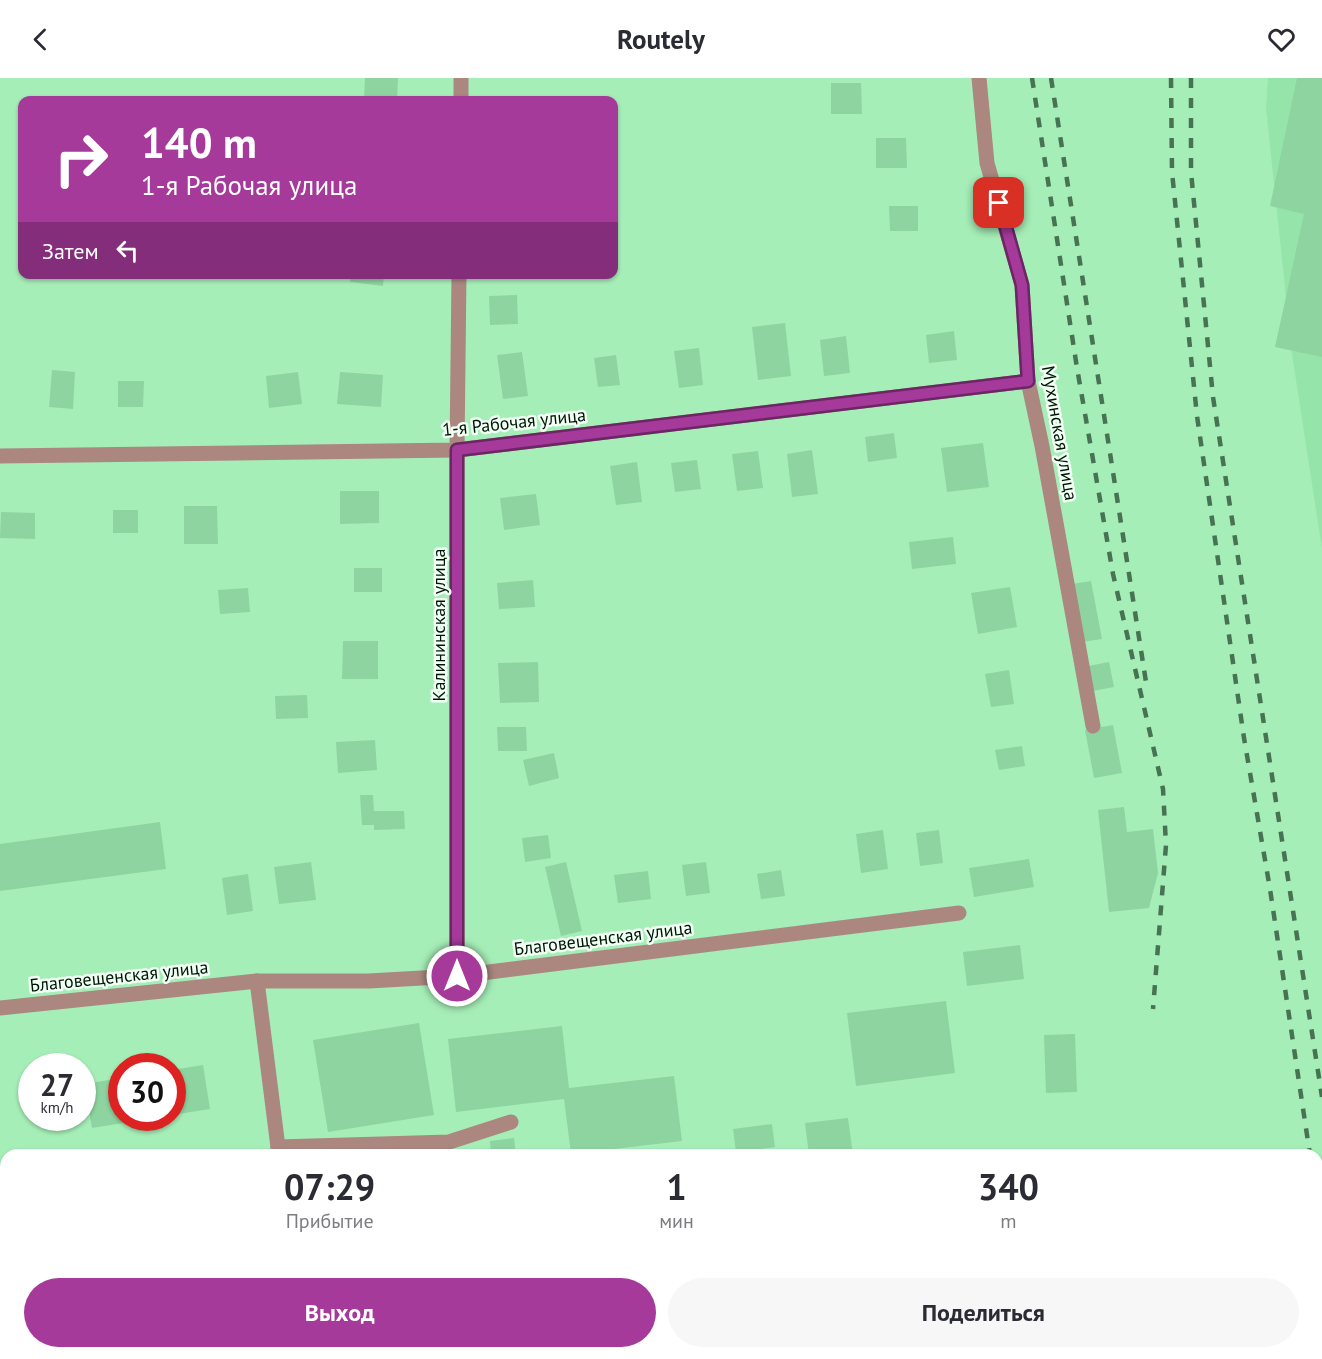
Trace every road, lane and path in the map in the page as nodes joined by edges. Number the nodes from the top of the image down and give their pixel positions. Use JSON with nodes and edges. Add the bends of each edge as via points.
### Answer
{"nodes":[{"id":1,"x":461,"y":78,"type":"edge"},
{"id":2,"x":980,"y":78,"type":"edge"},
{"id":3,"x":461,"y":96,"type":"edge"},
{"id":4,"x":459,"y":279,"type":"edge"},
{"id":5,"x":1028,"y":381,"type":"junction"},
{"id":6,"x":457,"y":450,"type":"junction"},
{"id":7,"x":0,"y":456,"type":"edge"},
{"id":8,"x":1093,"y":726,"type":"dead end"},
{"id":9,"x":959,"y":914,"type":"dead end"},
{"id":10,"x":457,"y":976,"type":"junction"},
{"id":11,"x":258,"y":981,"type":"junction"},
{"id":12,"x":0,"y":1008,"type":"edge"},
{"id":13,"x":511,"y":1122,"type":"dead end"},
{"id":14,"x":278,"y":1149,"type":"edge"},
{"id":15,"x":316,"y":1149,"type":"edge"}],
"edges":[{"from":1,"to":3,"type":"street"},
{"from":2,"to":5,"type":"street","name":"Мухинская улица","via":[[987,163],[1022,285]]},
{"from":4,"to":6,"type":"street","name":"Калининская улица"},
{"from":5,"to":6,"type":"street","name":"1-я Рабочая улица"},
{"from":5,"to":8,"type":"street","name":"Мухинская улица"},
{"from":6,"to":7,"type":"street","name":"1-я Рабочая улица"},
{"from":6,"to":10,"type":"street","name":"Калининская улица"},
{"from":9,"to":10,"type":"street","name":"Благовещенская улица"},
{"from":10,"to":11,"type":"street","name":"Благовещенская улица"},
{"from":11,"to":12,"type":"street","name":"Благовещенская улица"},
{"from":11,"to":14,"type":"street"},
{"from":13,"to":15,"type":"street","via":[[449,1142]]}]}
